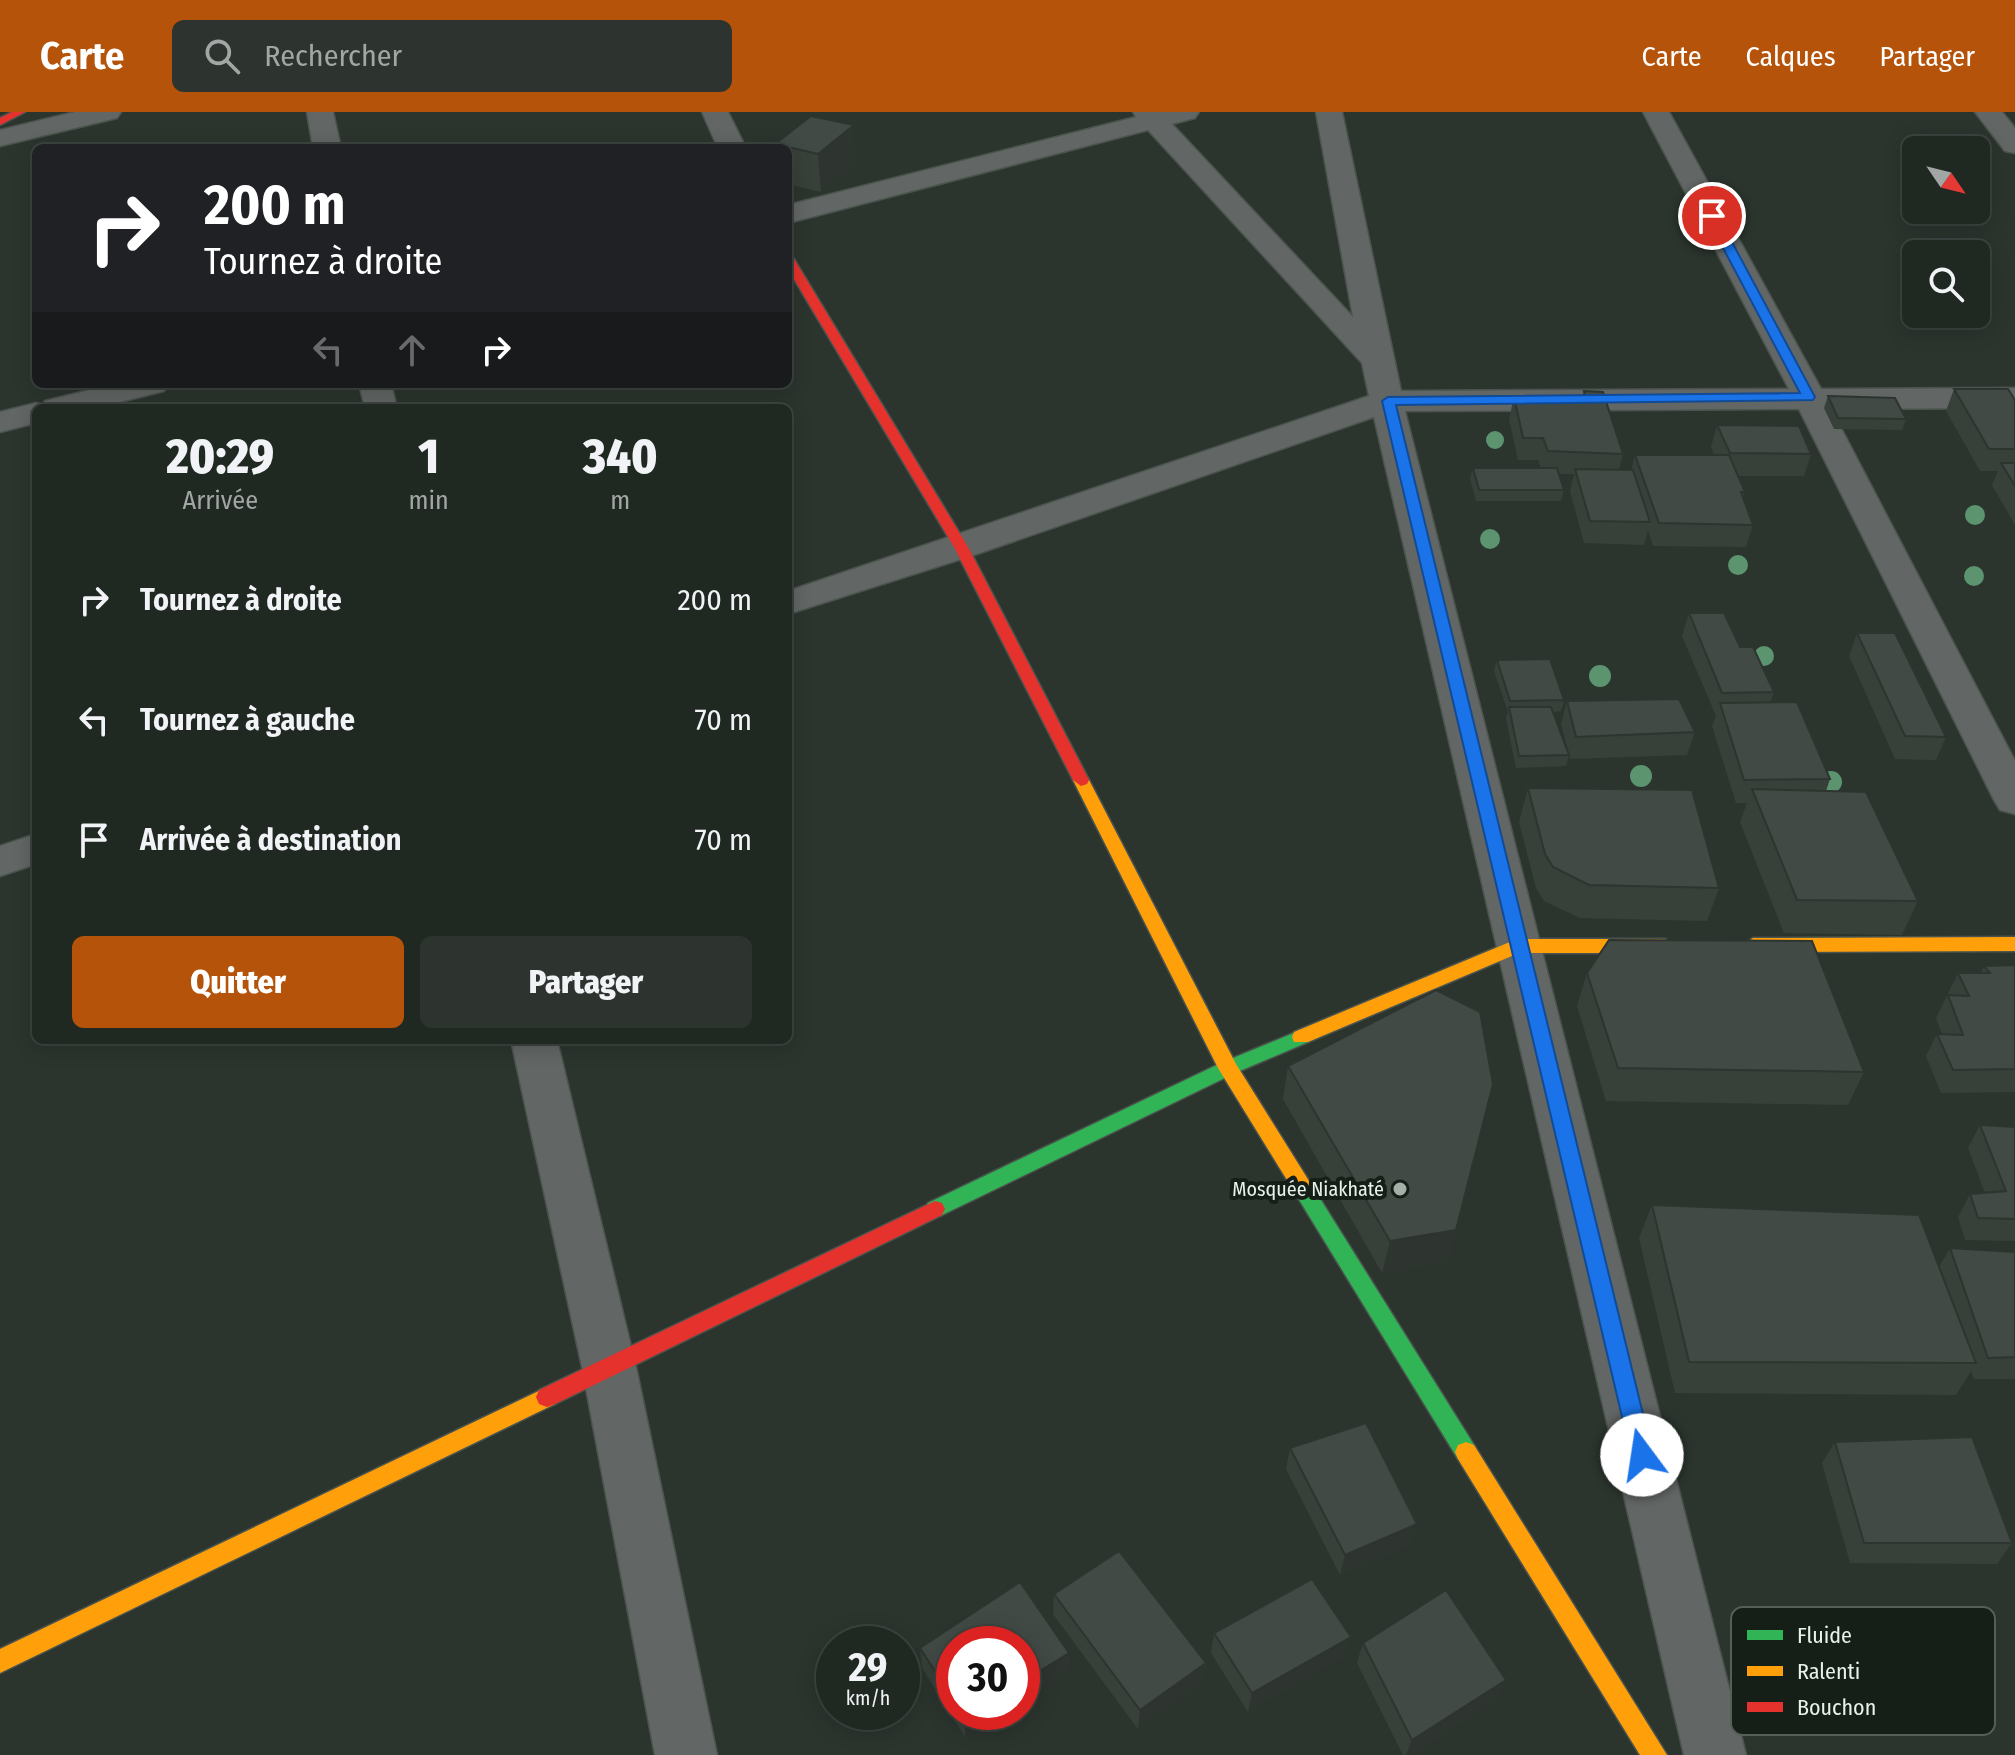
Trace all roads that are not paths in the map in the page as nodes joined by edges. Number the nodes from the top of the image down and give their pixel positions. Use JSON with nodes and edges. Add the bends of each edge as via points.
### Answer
{"nodes":[{"id":1,"x":20,"y":112,"type":"edge"},
{"id":2,"x":108,"y":112,"type":"edge"},
{"id":3,"x":320,"y":112,"type":"edge"},
{"id":4,"x":715,"y":112,"type":"edge"},
{"id":5,"x":1186,"y":112,"type":"edge"},
{"id":6,"x":1329,"y":112,"type":"edge"},
{"id":7,"x":1656,"y":112,"type":"edge"},
{"id":8,"x":1988,"y":112,"type":"edge"},
{"id":9,"x":1150,"y":116,"type":"edge"},
{"id":10,"x":0,"y":122,"type":"edge"},
{"id":11,"x":0,"y":138,"type":"edge"},
{"id":12,"x":326,"y":144,"type":"edge"},
{"id":13,"x":730,"y":144,"type":"edge"},
{"id":14,"x":2015,"y":145,"type":"edge"},
{"id":15,"x":792,"y":213,"type":"edge"},
{"id":16,"x":792,"y":266,"type":"edge"},
{"id":17,"x":1383,"y":381,"type":"junction"},
{"id":18,"x":137,"y":388,"type":"edge"},
{"id":19,"x":1809,"y":397,"type":"junction"},
{"id":20,"x":2015,"y":398,"type":"edge"},
{"id":21,"x":73,"y":404,"type":"edge"},
{"id":22,"x":32,"y":414,"type":"edge"},
{"id":23,"x":0,"y":422,"type":"edge"},
{"id":24,"x":961,"y":547,"type":"junction"},
{"id":25,"x":792,"y":602,"type":"edge"},
{"id":26,"x":2015,"y":800,"type":"edge"},
{"id":27,"x":32,"y":850,"type":"edge"},
{"id":28,"x":0,"y":861,"type":"edge"},
{"id":29,"x":2015,"y":944,"type":"edge"},
{"id":30,"x":1735,"y":945,"type":"edge"},
{"id":31,"x":1517,"y":946,"type":"junction"},
{"id":32,"x":1688,"y":946,"type":"edge"},
{"id":33,"x":535,"y":1044,"type":"edge"},
{"id":34,"x":1228,"y":1068,"type":"junction"},
{"id":35,"x":609,"y":1367,"type":"junction"},
{"id":36,"x":0,"y":1661,"type":"edge"},
{"id":37,"x":686,"y":1755,"type":"edge"},
{"id":38,"x":1654,"y":1755,"type":"edge"},
{"id":39,"x":1715,"y":1755,"type":"edge"}],
"edges":[{"from":1,"to":10,"type":"street"},
{"from":2,"to":11,"type":"street"},
{"from":3,"to":12,"type":"street"},
{"from":4,"to":13,"type":"street"},
{"from":5,"to":9,"type":"street"},
{"from":6,"to":17,"type":"street"},
{"from":7,"to":19,"type":"street"},
{"from":8,"to":14,"type":"street"},
{"from":9,"to":15,"type":"street"},
{"from":9,"to":17,"type":"street"},
{"from":16,"to":24,"type":"street"},
{"from":17,"to":19,"type":"street"},
{"from":17,"to":24,"type":"street"},
{"from":17,"to":31,"type":"street"},
{"from":18,"to":21,"type":"street"},
{"from":19,"to":20,"type":"street"},
{"from":19,"to":26,"type":"street"},
{"from":22,"to":23,"type":"street"},
{"from":24,"to":25,"type":"street"},
{"from":24,"to":34,"type":"street"},
{"from":27,"to":28,"type":"street"},
{"from":29,"to":30,"type":"street"},
{"from":31,"to":32,"type":"street"},
{"from":31,"to":34,"type":"street"},
{"from":31,"to":39,"type":"street"},
{"from":33,"to":35,"type":"street"},
{"from":34,"to":35,"type":"street"},
{"from":34,"to":38,"type":"street"},
{"from":35,"to":36,"type":"street"},
{"from":35,"to":37,"type":"street"}]}
